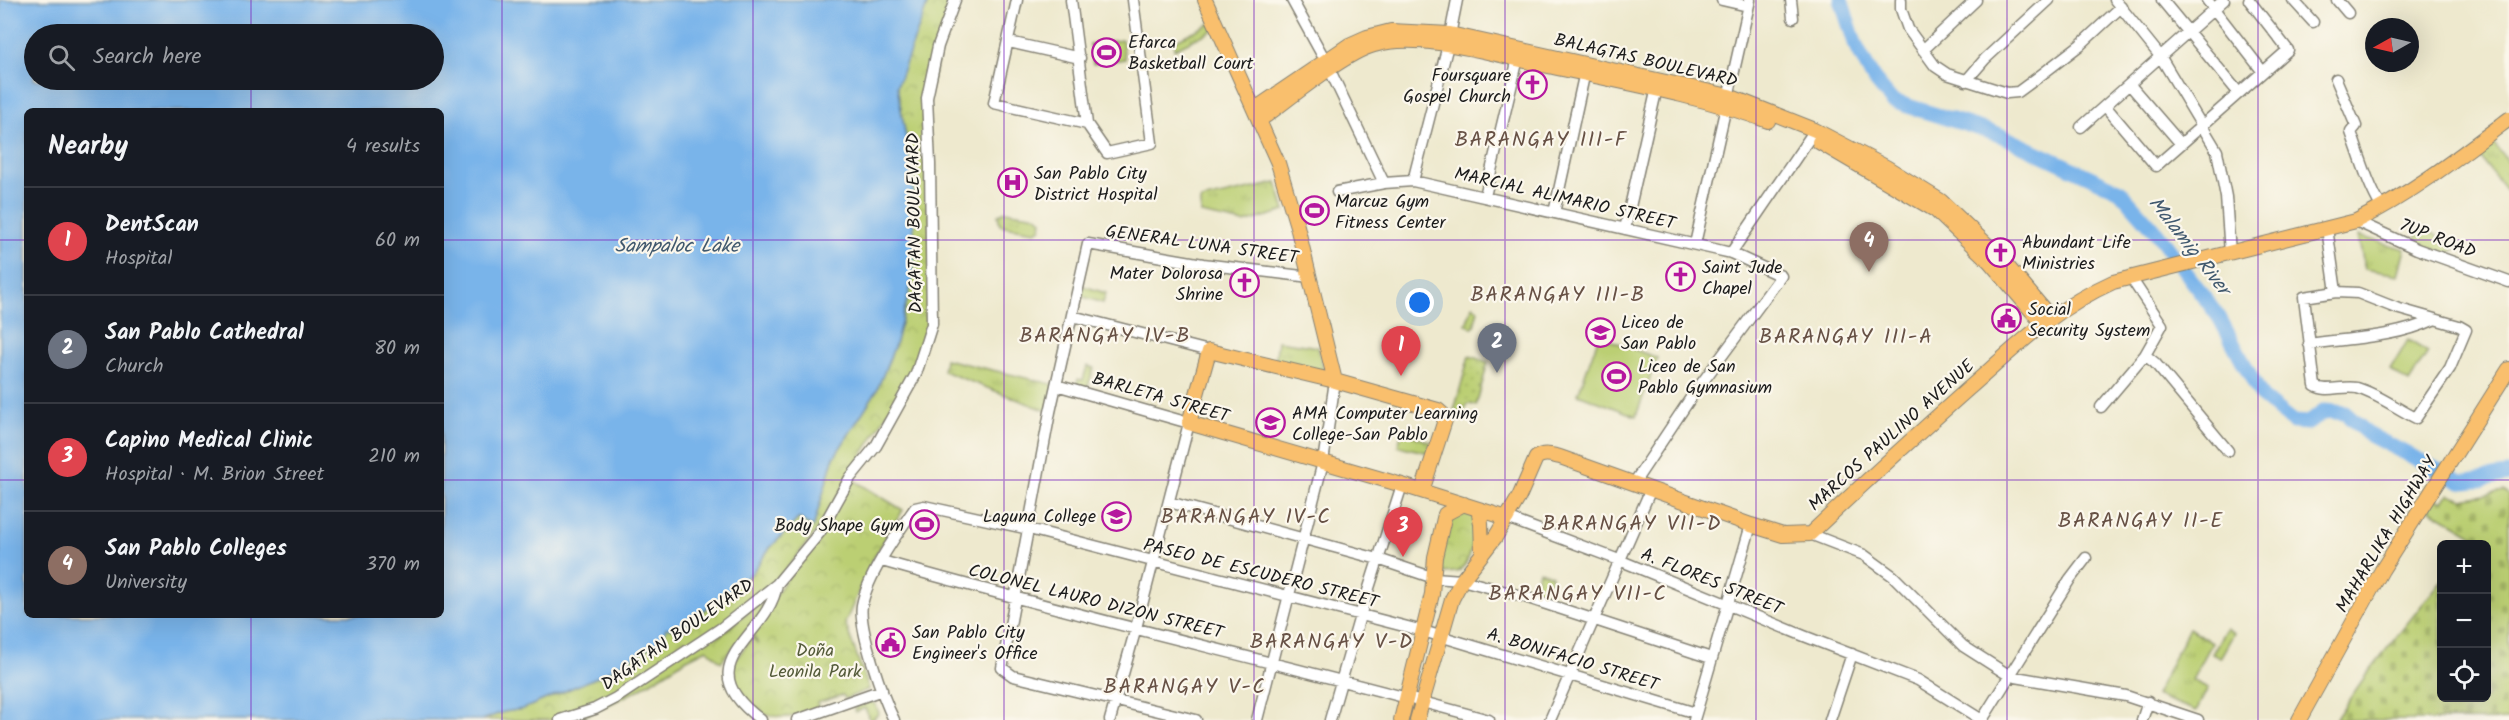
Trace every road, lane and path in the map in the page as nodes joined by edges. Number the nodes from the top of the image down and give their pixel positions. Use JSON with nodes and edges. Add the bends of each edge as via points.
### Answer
{"nodes":[{"id":1,"x":955,"y":0,"type":"edge"},
{"id":2,"x":1017,"y":0,"type":"edge"},
{"id":3,"x":1071,"y":0,"type":"edge"},
{"id":4,"x":1133,"y":0,"type":"edge"},
{"id":5,"x":1205,"y":0,"type":"edge"},
{"id":6,"x":1292,"y":0,"type":"edge"},
{"id":7,"x":1456,"y":0,"type":"edge"},
{"id":8,"x":1722,"y":0,"type":"edge"},
{"id":9,"x":1791,"y":0,"type":"edge"},
{"id":10,"x":1901,"y":0,"type":"edge"},
{"id":11,"x":1976,"y":0,"type":"edge"},
{"id":12,"x":2049,"y":0,"type":"edge"},
{"id":13,"x":2162,"y":0,"type":"edge"},
{"id":14,"x":2224,"y":0,"type":"edge"},
{"id":15,"x":2249,"y":0,"type":"edge"},
{"id":16,"x":2293,"y":0,"type":"edge"},
{"id":17,"x":2337,"y":0,"type":"edge"},
{"id":18,"x":1749,"y":3,"type":"edge"},
{"id":19,"x":2118,"y":4,"type":"edge"},
{"id":20,"x":2210,"y":4,"type":"edge"},
{"id":21,"x":2348,"y":13,"type":"dead end"},
{"id":22,"x":1793,"y":18,"type":"dead end"},
{"id":23,"x":2313,"y":22,"type":"dead end"},
{"id":24,"x":2187,"y":31,"type":"junction"},
{"id":25,"x":1449,"y":39,"type":"junction"},
{"id":26,"x":1009,"y":42,"type":"junction"},
{"id":27,"x":1923,"y":50,"type":"junction"},
{"id":28,"x":1518,"y":55,"type":"junction"},
{"id":29,"x":2160,"y":56,"type":"junction"},
{"id":30,"x":1080,"y":58,"type":"junction"},
{"id":31,"x":1328,"y":65,"type":"junction"},
{"id":32,"x":1585,"y":69,"type":"junction"},
{"id":33,"x":2263,"y":72,"type":"junction"},
{"id":34,"x":2336,"y":80,"type":"dead end"},
{"id":35,"x":1966,"y":81,"type":"junction"},
{"id":36,"x":1657,"y":85,"type":"junction"},
{"id":37,"x":2130,"y":85,"type":"junction"},
{"id":38,"x":2238,"y":92,"type":"junction"},
{"id":39,"x":1728,"y":101,"type":"junction"},
{"id":40,"x":2106,"y":107,"type":"junction"},
{"id":41,"x":1258,"y":115,"type":"junction"},
{"id":42,"x":2509,"y":119,"type":"edge"},
{"id":43,"x":1086,"y":124,"type":"junction"},
{"id":44,"x":2202,"y":125,"type":"junction"},
{"id":45,"x":2081,"y":126,"type":"dead end"},
{"id":46,"x":1813,"y":134,"type":"junction"},
{"id":47,"x":2181,"y":144,"type":"junction"},
{"id":48,"x":1413,"y":181,"type":"junction"},
{"id":49,"x":1384,"y":183,"type":"junction"},
{"id":50,"x":1337,"y":192,"type":"dead end"},
{"id":51,"x":1485,"y":196,"type":"junction"},
{"id":52,"x":2382,"y":208,"type":"junction"},
{"id":53,"x":1554,"y":213,"type":"junction"},
{"id":54,"x":2356,"y":221,"type":"junction"},
{"id":55,"x":2327,"y":228,"type":"junction"},
{"id":56,"x":1625,"y":229,"type":"junction"},
{"id":57,"x":1695,"y":244,"type":"junction"},
{"id":58,"x":1731,"y":253,"type":"junction"},
{"id":59,"x":2230,"y":253,"type":"junction"},
{"id":60,"x":1310,"y":277,"type":"junction"},
{"id":61,"x":2131,"y":278,"type":"junction"},
{"id":62,"x":2509,"y":282,"type":"edge"},
{"id":63,"x":2336,"y":292,"type":"junction"},
{"id":64,"x":1072,"y":316,"type":"junction"},
{"id":65,"x":2046,"y":320,"type":"junction"},
{"id":66,"x":2433,"y":320,"type":"junction"},
{"id":67,"x":2309,"y":344,"type":"junction"},
{"id":68,"x":1209,"y":351,"type":"junction"},
{"id":69,"x":2145,"y":355,"type":"junction"},
{"id":70,"x":2509,"y":369,"type":"edge"},
{"id":71,"x":1335,"y":381,"type":"junction"},
{"id":72,"x":1056,"y":385,"type":"junction"},
{"id":73,"x":2101,"y":407,"type":"dead end"},
{"id":74,"x":1189,"y":423,"type":"junction"},
{"id":75,"x":2228,"y":450,"type":"dead end"},
{"id":76,"x":1323,"y":462,"type":"junction"},
{"id":77,"x":1634,"y":483,"type":"junction"},
{"id":78,"x":1402,"y":484,"type":"junction"},
{"id":79,"x":1651,"y":489,"type":"junction"},
{"id":80,"x":1422,"y":491,"type":"junction"},
{"id":81,"x":1448,"y":500,"type":"junction"},
{"id":82,"x":1169,"y":502,"type":"junction"},
{"id":83,"x":1464,"y":504,"type":"junction"},
{"id":84,"x":1478,"y":509,"type":"junction"},
{"id":85,"x":1445,"y":514,"type":"junction"},
{"id":86,"x":1507,"y":518,"type":"junction"},
{"id":87,"x":1751,"y":525,"type":"junction"},
{"id":88,"x":1029,"y":529,"type":"junction"},
{"id":89,"x":1810,"y":534,"type":"junction"},
{"id":90,"x":1303,"y":538,"type":"junction"},
{"id":91,"x":1482,"y":551,"type":"junction"},
{"id":92,"x":2086,"y":558,"type":"dead end"},
{"id":93,"x":1378,"y":559,"type":"junction"},
{"id":94,"x":1619,"y":560,"type":"junction"},
{"id":95,"x":882,"y":561,"type":"junction"},
{"id":96,"x":1153,"y":562,"type":"junction"},
{"id":97,"x":1434,"y":578,"type":"junction"},
{"id":98,"x":1462,"y":580,"type":"junction"},
{"id":99,"x":777,"y":584,"type":"junction"},
{"id":100,"x":1288,"y":597,"type":"junction"},
{"id":101,"x":1014,"y":599,"type":"junction"},
{"id":102,"x":1727,"y":604,"type":"junction"},
{"id":103,"x":1360,"y":616,"type":"junction"},
{"id":104,"x":1594,"y":620,"type":"junction"},
{"id":105,"x":1136,"y":628,"type":"junction"},
{"id":106,"x":1423,"y":631,"type":"junction"},
{"id":107,"x":1441,"y":636,"type":"junction"},
{"id":108,"x":1852,"y":654,"type":"junction"},
{"id":109,"x":1711,"y":657,"type":"junction"},
{"id":110,"x":1273,"y":663,"type":"junction"},
{"id":111,"x":1570,"y":675,"type":"junction"},
{"id":112,"x":2010,"y":676,"type":"junction"},
{"id":113,"x":1341,"y":681,"type":"junction"},
{"id":114,"x":882,"y":690,"type":"junction"},
{"id":115,"x":1406,"y":698,"type":"junction"},
{"id":116,"x":1115,"y":699,"type":"junction"},
{"id":117,"x":1422,"y":702,"type":"junction"},
{"id":118,"x":2148,"y":702,"type":"junction"},
{"id":119,"x":1695,"y":716,"type":"edge"},
{"id":120,"x":560,"y":720,"type":"edge"},
{"id":121,"x":761,"y":720,"type":"edge"},
{"id":122,"x":797,"y":720,"type":"edge"},
{"id":123,"x":894,"y":720,"type":"edge"},
{"id":124,"x":1110,"y":720,"type":"edge"},
{"id":125,"x":1196,"y":720,"type":"edge"},
{"id":126,"x":1257,"y":720,"type":"edge"},
{"id":127,"x":1330,"y":720,"type":"edge"},
{"id":128,"x":1401,"y":720,"type":"edge"},
{"id":129,"x":1417,"y":720,"type":"edge"},
{"id":130,"x":1489,"y":720,"type":"edge"},
{"id":131,"x":1550,"y":720,"type":"edge"},
{"id":132,"x":1830,"y":720,"type":"edge"},
{"id":133,"x":1982,"y":720,"type":"edge"},
{"id":134,"x":2142,"y":720,"type":"edge"},
{"id":135,"x":2198,"y":720,"type":"edge"},
{"id":136,"x":2299,"y":720,"type":"edge"}],
"edges":[{"from":1,"to":99,"type":"street","name":"DAGATAN BOULEVARD","via":[[938,46],[927,98],[932,324],[916,374],[876,446],[850,478],[820,532]]},
{"from":2,"to":26,"type":"street"},
{"from":3,"to":30,"type":"street"},
{"from":4,"to":43,"type":"street","via":[[1152,143],[1107,153]]},
{"from":5,"to":41,"type":"main road"},
{"from":6,"to":31,"type":"street"},
{"from":7,"to":25,"type":"street"},
{"from":8,"to":18,"type":"street"},
{"from":9,"to":22,"type":"street"},
{"from":10,"to":27,"type":"street","via":[[1908,29]]},
{"from":11,"to":27,"type":"street"},
{"from":12,"to":35,"type":"street"},
{"from":13,"to":24,"type":"street"},
{"from":14,"to":20,"type":"street"},
{"from":15,"to":33,"type":"street","via":[[2288,50]]},
{"from":16,"to":23,"type":"street"},
{"from":17,"to":21,"type":"street"},
{"from":18,"to":39,"type":"street"},
{"from":19,"to":29,"type":"street"},
{"from":19,"to":35,"type":"street","via":[[2080,45],[2018,92],[1996,91]]},
{"from":20,"to":24,"type":"street"},
{"from":20,"to":33,"type":"street"},
{"from":24,"to":29,"type":"street"},
{"from":24,"to":38,"type":"street"},
{"from":25,"to":28,"type":"main road","name":"BALAGTAS BOULEVARD"},
{"from":25,"to":31,"type":"main road","name":"BALAGTAS BOULEVARD","via":[[1372,45]]},
{"from":25,"to":48,"type":"street"},
{"from":26,"to":30,"type":"street"},
{"from":26,"to":43,"type":"street","via":[[994,103]]},
{"from":27,"to":35,"type":"street","via":[[1935,66]]},
{"from":28,"to":32,"type":"main road","name":"BALAGTAS BOULEVARD"},
{"from":28,"to":51,"type":"street"},
{"from":29,"to":37,"type":"street"},
{"from":29,"to":44,"type":"street"},
{"from":30,"to":43,"type":"street"},
{"from":31,"to":41,"type":"main road","name":"BALAGTAS BOULEVARD"},
{"from":31,"to":49,"type":"street"},
{"from":32,"to":36,"type":"main road","name":"BALAGTAS BOULEVARD"},
{"from":32,"to":53,"type":"street"},
{"from":33,"to":38,"type":"street"},
{"from":34,"to":52,"type":"street","via":[[2356,126],[2351,132],[2357,149]]},
{"from":36,"to":39,"type":"main road","name":"BALAGTAS BOULEVARD"},
{"from":36,"to":56,"type":"street"},
{"from":37,"to":40,"type":"street"},
{"from":37,"to":47,"type":"street"},
{"from":38,"to":44,"type":"street"},
{"from":39,"to":46,"type":"main road","name":"BALAGTAS BOULEVARD"},
{"from":39,"to":57,"type":"street"},
{"from":40,"to":45,"type":"street"},
{"from":40,"to":47,"type":"street","via":[[2156,166]]},
{"from":41,"to":60,"type":"main road","via":[[1278,163]]},
{"from":42,"to":52,"type":"main road","name":"MARCOS PAULINO AVENUE"},
{"from":44,"to":47,"type":"street"},
{"from":44,"to":59,"type":"street","via":[[2220,162]]},
{"from":46,"to":58,"type":"street"},
{"from":46,"to":65,"type":"main road","name":"BALAGTAS BOULEVARD","via":[[1938,206],[1993,258]]},
{"from":48,"to":49,"type":"street","name":"MARCIAL ALIMARIO STREET"},
{"from":48,"to":51,"type":"street","name":"MARCIAL ALIMARIO STREET"},
{"from":49,"to":50,"type":"street","name":"MARCIAL ALIMARIO STREET"},
{"from":51,"to":53,"type":"street","name":"MARCIAL ALIMARIO STREET"},
{"from":52,"to":54,"type":"main road","name":"MARCOS PAULINO AVENUE"},
{"from":53,"to":56,"type":"street","name":"MARCIAL ALIMARIO STREET"},
{"from":54,"to":55,"type":"main road","name":"MARCOS PAULINO AVENUE"},
{"from":54,"to":62,"type":"street","name":"7UP ROAD","via":[[2417,249]]},
{"from":55,"to":59,"type":"main road","name":"MARCOS PAULINO AVENUE"},
{"from":55,"to":63,"type":"street"},
{"from":56,"to":57,"type":"street","name":"MARCIAL ALIMARIO STREET"},
{"from":57,"to":58,"type":"street","name":"MARCIAL ALIMARIO STREET"},
{"from":58,"to":77,"type":"street","name":"MARCIAL ALIMARIO STREET","via":[[1781,276]]},
{"from":59,"to":61,"type":"main road","name":"MARCOS PAULINO AVENUE"},
{"from":60,"to":64,"type":"street","name":"GENERAL LUNA STREET","via":[[1088,244]]},
{"from":60,"to":71,"type":"main road"},
{"from":61,"to":65,"type":"main road","name":"MARCOS PAULINO AVENUE","via":[[2084,295]]},
{"from":61,"to":69,"type":"street","via":[[2162,325]]},
{"from":63,"to":66,"type":"street","via":[[2358,293]]},
{"from":63,"to":67,"type":"street","via":[[2304,297]]},
{"from":64,"to":68,"type":"street"},
{"from":64,"to":72,"type":"street"},
{"from":65,"to":89,"type":"main road","name":"MARCOS PAULINO AVENUE"},
{"from":66,"to":67,"type":"street","via":[[2413,330]]},
{"from":66,"to":67,"type":"street","via":[[2466,330],[2450,368],[2416,418],[2372,393],[2315,386]]},
{"from":68,"to":71,"type":"main road"},
{"from":68,"to":74,"type":"main road"},
{"from":69,"to":73,"type":"street"},
{"from":69,"to":75,"type":"street"},
{"from":70,"to":136,"type":"main road","name":"MAHARLIKA HIGHWAY","via":[[2382,570]]},
{"from":71,"to":76,"type":"street"},
{"from":71,"to":80,"type":"main road","via":[[1438,410],[1446,417]]},
{"from":72,"to":74,"type":"street","name":"BARLETA STREET"},
{"from":72,"to":88,"type":"street"},
{"from":74,"to":76,"type":"main road","name":"BARLETA STREET"},
{"from":74,"to":82,"type":"street"},
{"from":76,"to":78,"type":"main road","name":"BARLETA STREET"},
{"from":76,"to":90,"type":"street"},
{"from":77,"to":79,"type":"main road","name":"MARCOS PAULINO AVENUE"},
{"from":77,"to":86,"type":"main road","name":"MARCOS PAULINO AVENUE","via":[[1545,453],[1536,458]]},
{"from":78,"to":80,"type":"main road","name":"BARLETA STREET"},
{"from":78,"to":93,"type":"street"},
{"from":79,"to":87,"type":"main road","name":"MARCOS PAULINO AVENUE"},
{"from":79,"to":94,"type":"street"},
{"from":80,"to":81,"type":"main road","name":"BARLETA STREET"},
{"from":81,"to":83,"type":"main road","name":"BARLETA STREET"},
{"from":81,"to":85,"type":"main road"},
{"from":82,"to":90,"type":"street"},
{"from":82,"to":96,"type":"street"},
{"from":83,"to":84,"type":"main road","name":"BARLETA STREET"},
{"from":83,"to":85,"type":"main road"},
{"from":84,"to":86,"type":"main road","name":"BARLETA STREET"},
{"from":84,"to":91,"type":"main road"},
{"from":85,"to":97,"type":"main road"},
{"from":86,"to":91,"type":"main road"},
{"from":86,"to":94,"type":"street","name":"A. FLORES STREET"},
{"from":87,"to":89,"type":"main road","name":"MARCOS PAULINO AVENUE","via":[[1783,535]]},
{"from":87,"to":102,"type":"street"},
{"from":88,"to":95,"type":"street","name":"PASEO DE ESCUDERO STREET","via":[[933,507],[915,508]]},
{"from":88,"to":96,"type":"street","name":"PASEO DE ESCUDERO STREET"},
{"from":88,"to":101,"type":"street"},
{"from":89,"to":112,"type":"street","via":[[1864,555],[1893,576],[1963,646]]},
{"from":90,"to":93,"type":"street"},
{"from":90,"to":100,"type":"street"},
{"from":91,"to":98,"type":"main road"},
{"from":92,"to":112,"type":"street"},
{"from":93,"to":97,"type":"street"},
{"from":93,"to":103,"type":"street"},
{"from":94,"to":102,"type":"street","name":"A. FLORES STREET"},
{"from":94,"to":104,"type":"street"},
{"from":95,"to":101,"type":"street","name":"COLONEL LAURO DIZON STREET"},
{"from":95,"to":114,"type":"street","via":[[862,606],[862,619]]},
{"from":96,"to":100,"type":"street","name":"PASEO DE ESCUDERO STREET"},
{"from":96,"to":105,"type":"street"},
{"from":97,"to":98,"type":"street"},
{"from":97,"to":106,"type":"main road"},
{"from":98,"to":104,"type":"street"},
{"from":98,"to":107,"type":"main road"},
{"from":99,"to":120,"type":"street","name":"DAGATAN BOULEVARD","via":[[720,629],[616,698]]},
{"from":99,"to":121,"type":"street","name":"DAGATAN BOULEVARD","via":[[771,604],[742,641],[729,666],[730,686],[742,704]]},
{"from":100,"to":103,"type":"street","name":"PASEO DE ESCUDERO STREET"},
{"from":100,"to":110,"type":"street"},
{"from":101,"to":105,"type":"street","name":"COLONEL LAURO DIZON STREET"},
{"from":101,"to":116,"type":"street","via":[[1002,668],[1012,676]]},
{"from":102,"to":108,"type":"street","name":"A. FLORES STREET"},
{"from":102,"to":109,"type":"street"},
{"from":103,"to":106,"type":"street","name":"PASEO DE ESCUDERO STREET"},
{"from":103,"to":113,"type":"street"},
{"from":104,"to":109,"type":"street"},
{"from":104,"to":111,"type":"street"},
{"from":105,"to":110,"type":"street","name":"COLONEL LAURO DIZON STREET"},
{"from":105,"to":116,"type":"street"},
{"from":106,"to":107,"type":"street","name":"PASEO DE ESCUDERO STREET"},
{"from":106,"to":115,"type":"main road"},
{"from":107,"to":111,"type":"street","name":"A. BONIFACIO STREET"},
{"from":107,"to":117,"type":"main road"},
{"from":108,"to":132,"type":"street"},
{"from":108,"to":133,"type":"street","name":"A. FLORES STREET","via":[[1918,680]]},
{"from":109,"to":119,"type":"street"},
{"from":110,"to":113,"type":"street","name":"COLONEL LAURO DIZON STREET"},
{"from":110,"to":126,"type":"street"},
{"from":111,"to":119,"type":"street","name":"A. BONIFACIO STREET"},
{"from":111,"to":131,"type":"street"},
{"from":112,"to":118,"type":"street"},
{"from":112,"to":133,"type":"street"},
{"from":113,"to":115,"type":"street","name":"COLONEL LAURO DIZON STREET"},
{"from":113,"to":127,"type":"street"},
{"from":114,"to":122,"type":"street"},
{"from":114,"to":123,"type":"street"},
{"from":115,"to":117,"type":"street","name":"COLONEL LAURO DIZON STREET"},
{"from":115,"to":128,"type":"main road"},
{"from":116,"to":124,"type":"street"},
{"from":116,"to":125,"type":"street"},
{"from":117,"to":129,"type":"main road"},
{"from":117,"to":130,"type":"street","name":"COLONEL LAURO DIZON STREET"},
{"from":118,"to":134,"type":"street"},
{"from":118,"to":135,"type":"street"}]}
